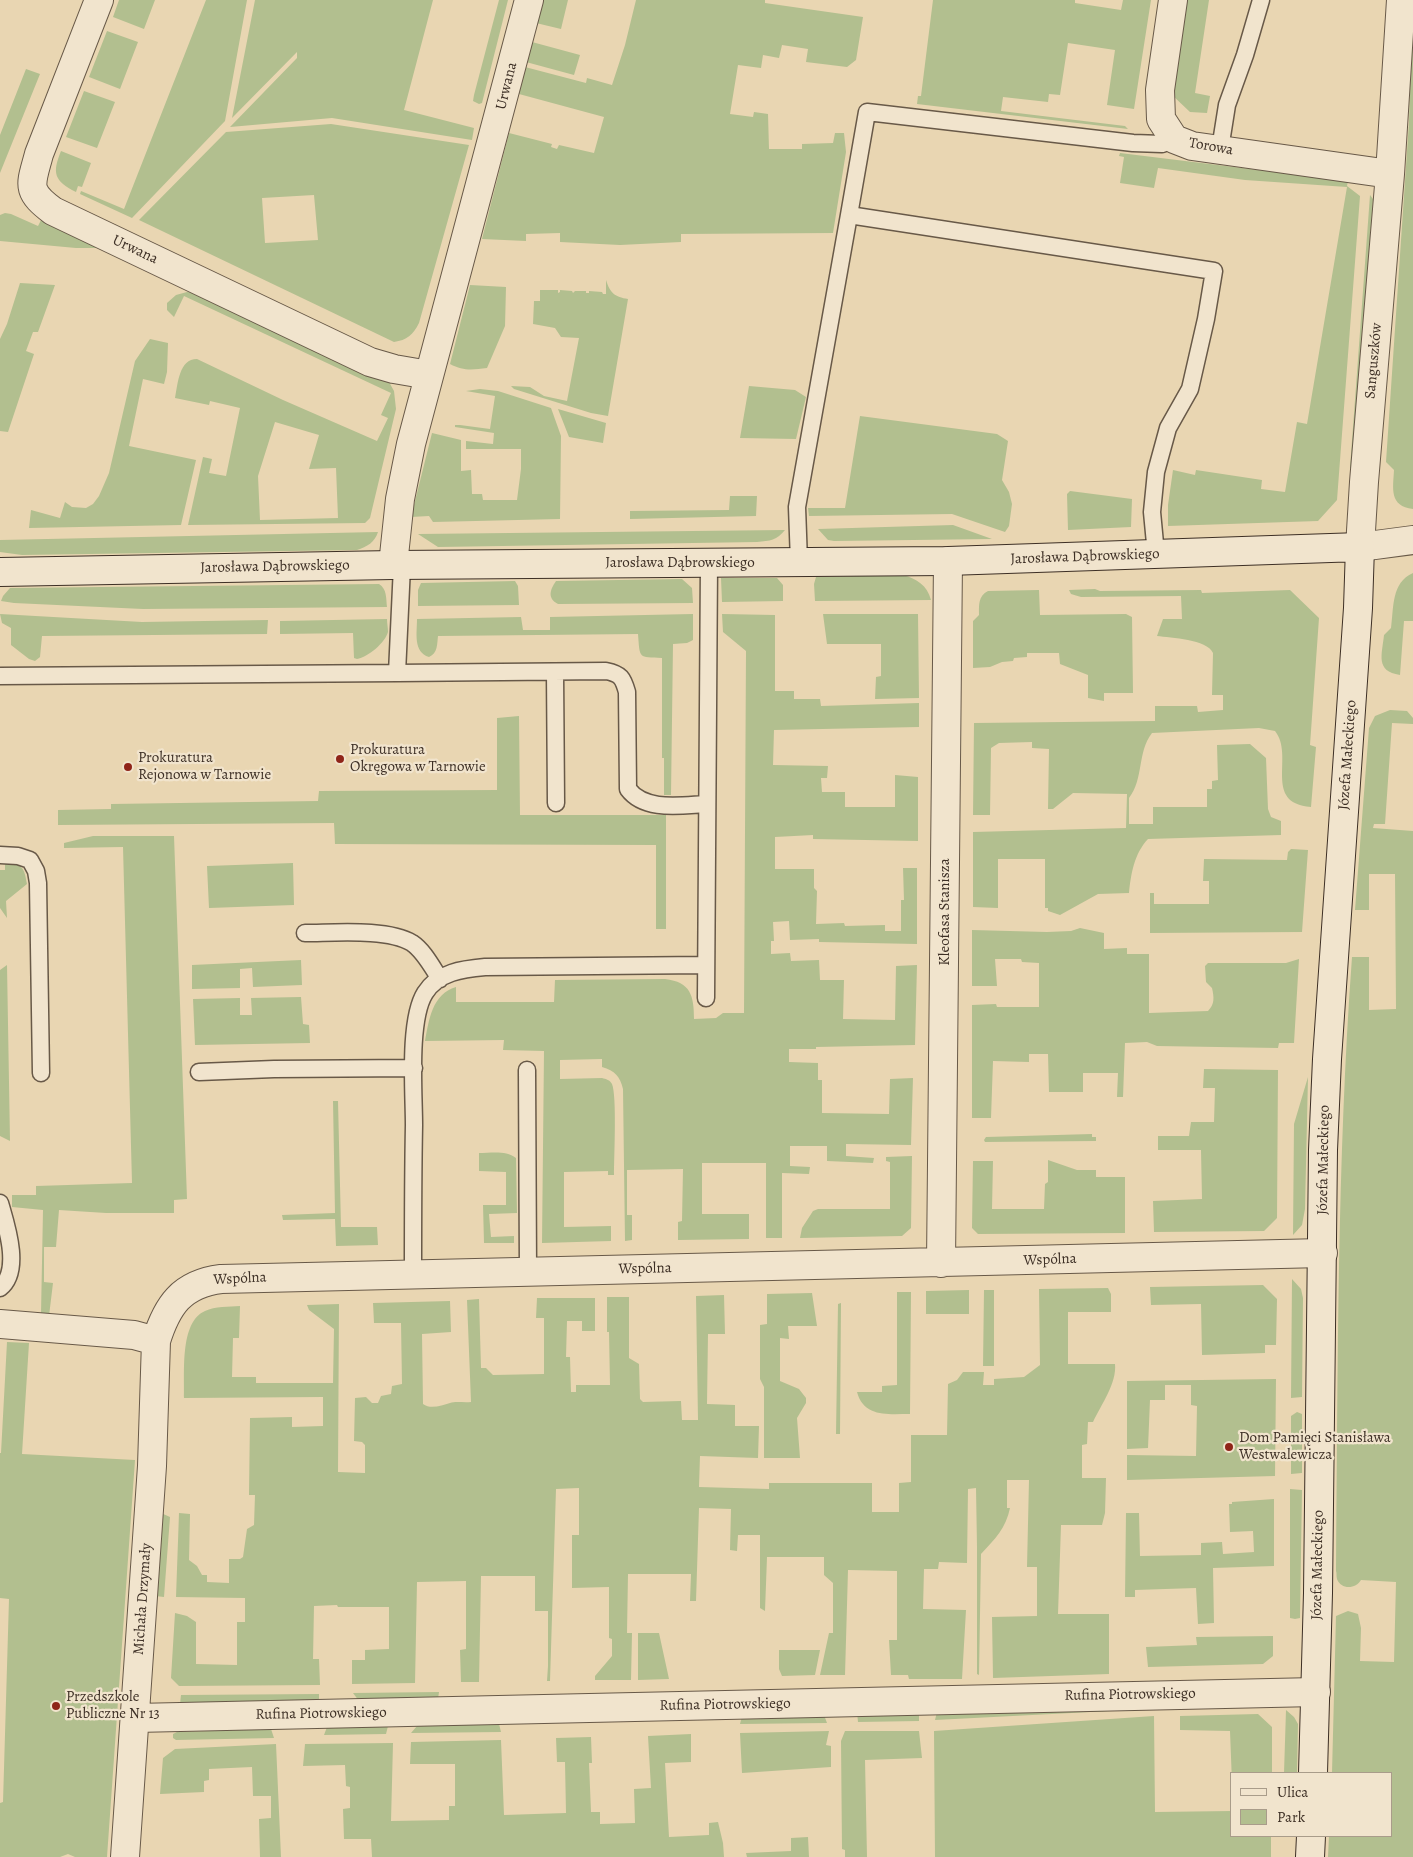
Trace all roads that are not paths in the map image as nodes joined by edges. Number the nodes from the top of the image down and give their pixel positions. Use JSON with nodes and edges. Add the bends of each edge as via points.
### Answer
{"nodes":[{"id":1,"x":99,"y":0,"type":"edge"},
{"id":2,"x":529,"y":0,"type":"edge"},
{"id":3,"x":1172,"y":0,"type":"edge"},
{"id":4,"x":1261,"y":0,"type":"edge"},
{"id":5,"x":1401,"y":0,"type":"edge"},
{"id":6,"x":1174,"y":139,"type":"junction"},
{"id":7,"x":1220,"y":150,"type":"junction"},
{"id":8,"x":1390,"y":174,"type":"junction"},
{"id":9,"x":849,"y":215,"type":"junction"},
{"id":10,"x":429,"y":375,"type":"junction"},
{"id":11,"x":1413,"y":540,"type":"edge"},
{"id":12,"x":1360,"y":547,"type":"junction"},
{"id":13,"x":1156,"y":554,"type":"junction"},
{"id":14,"x":799,"y":562,"type":"junction"},
{"id":15,"x":948,"y":562,"type":"junction"},
{"id":16,"x":709,"y":563,"type":"junction"},
{"id":17,"x":398,"y":566,"type":"junction"},
{"id":18,"x":0,"y":572,"type":"edge"},
{"id":19,"x":555,"y":672,"type":"junction"},
{"id":20,"x":397,"y":673,"type":"junction"},
{"id":21,"x":0,"y":676,"type":"edge"},
{"id":22,"x":556,"y":803,"type":"dead end"},
{"id":23,"x":707,"y":804,"type":"junction"},
{"id":24,"x":0,"y":855,"type":"edge"},
{"id":25,"x":305,"y":933,"type":"dead end"},
{"id":26,"x":706,"y":965,"type":"junction"},
{"id":27,"x":440,"y":979,"type":"junction"},
{"id":28,"x":706,"y":998,"type":"dead end"},
{"id":29,"x":414,"y":1068,"type":"junction"},
{"id":30,"x":527,"y":1070,"type":"dead end"},
{"id":31,"x":199,"y":1072,"type":"dead end"},
{"id":32,"x":41,"y":1073,"type":"dead end"},
{"id":33,"x":0,"y":1203,"type":"edge"},
{"id":34,"x":1323,"y":1253,"type":"junction"},
{"id":35,"x":941,"y":1263,"type":"junction"},
{"id":36,"x":528,"y":1271,"type":"junction"},
{"id":37,"x":413,"y":1274,"type":"junction"},
{"id":38,"x":0,"y":1288,"type":"edge"},
{"id":39,"x":0,"y":1324,"type":"edge"},
{"id":40,"x":156,"y":1341,"type":"junction"},
{"id":41,"x":1316,"y":1692,"type":"junction"},
{"id":42,"x":135,"y":1718,"type":"junction"},
{"id":43,"x":1313,"y":1772,"type":"edge"},
{"id":44,"x":1311,"y":1837,"type":"edge"},
{"id":45,"x":125,"y":1857,"type":"edge"},
{"id":46,"x":1310,"y":1857,"type":"edge"}],
"edges":[{"from":1,"to":10,"type":"street","name":"Urwana","via":[[39,154],[33,191],[39,200],[53,211],[370,362]]},
{"from":2,"to":10,"type":"street","name":"Urwana"},
{"from":3,"to":6,"type":"street","name":"Torowa","via":[[1160,90],[1161,119]]},
{"from":4,"to":7,"type":"lane","via":[[1227,105]]},
{"from":5,"to":8,"type":"street","name":"Sanguszków"},
{"from":6,"to":7,"type":"street","name":"Torowa","via":[[1192,146]]},
{"from":6,"to":9,"type":"lane","via":[[1162,144],[1133,143],[867,112]]},
{"from":7,"to":8,"type":"street","name":"Torowa"},
{"from":8,"to":12,"type":"street","name":"Sanguszków"},
{"from":9,"to":13,"type":"lane","via":[[1214,271],[1190,389],[1168,428],[1156,472],[1152,512]]},
{"from":9,"to":14,"type":"lane","via":[[797,507]]},
{"from":10,"to":17,"type":"street","name":"Urwana","via":[[400,499]]},
{"from":11,"to":12,"type":"street","name":"Jarosława Dąbrowskiego"},
{"from":12,"to":13,"type":"street","name":"Jarosława Dąbrowskiego"},
{"from":12,"to":34,"type":"street","name":"Józefa Małeckiego","via":[[1327,1059]]},
{"from":13,"to":15,"type":"street","name":"Jarosława Dąbrowskiego"},
{"from":14,"to":15,"type":"street","name":"Jarosława Dąbrowskiego"},
{"from":14,"to":16,"type":"street","name":"Jarosława Dąbrowskiego"},
{"from":15,"to":35,"type":"street","name":"Kleofasa Stanisza"},
{"from":16,"to":17,"type":"street","name":"Jarosława Dąbrowskiego"},
{"from":16,"to":23,"type":"lane"},
{"from":17,"to":18,"type":"street","name":"Jarosława Dąbrowskiego"},
{"from":17,"to":20,"type":"lane"},
{"from":19,"to":20,"type":"lane"},
{"from":19,"to":22,"type":"lane"},
{"from":19,"to":23,"type":"lane","via":[[606,671],[618,673],[624,680],[627,692],[627,781],[632,795],[655,804]]},
{"from":20,"to":21,"type":"lane"},
{"from":23,"to":26,"type":"lane"},
{"from":24,"to":32,"type":"lane","via":[[30,860],[36,871]]},
{"from":25,"to":27,"type":"lane","via":[[366,933],[403,939],[422,952]]},
{"from":26,"to":27,"type":"lane","via":[[485,967],[450,972]]},
{"from":26,"to":28,"type":"lane"},
{"from":27,"to":29,"type":"lane","via":[[420,1002]]},
{"from":29,"to":31,"type":"lane"},
{"from":29,"to":37,"type":"lane"},
{"from":30,"to":36,"type":"lane"},
{"from":33,"to":38,"type":"lane","via":[[10,1240],[11,1258],[8,1276]]},
{"from":34,"to":35,"type":"street","name":"Wspólna"},
{"from":34,"to":41,"type":"street","name":"Józefa Małeckiego"},
{"from":35,"to":36,"type":"street","name":"Wspólna"},
{"from":36,"to":37,"type":"street","name":"Wspólna"},
{"from":37,"to":40,"type":"street","name":"Wspólna","via":[[205,1281],[180,1296],[172,1305]]},
{"from":39,"to":40,"type":"street","via":[[134,1335]]},
{"from":40,"to":42,"type":"street","name":"Michała Drzymały","via":[[152,1466]]},
{"from":41,"to":42,"type":"street","name":"Rufina Piotrowskiego"},
{"from":41,"to":43,"type":"street","name":"Józefa Małeckiego"},
{"from":42,"to":45,"type":"street","name":"Michała Drzymały"},
{"from":44,"to":46,"type":"street"}]}
